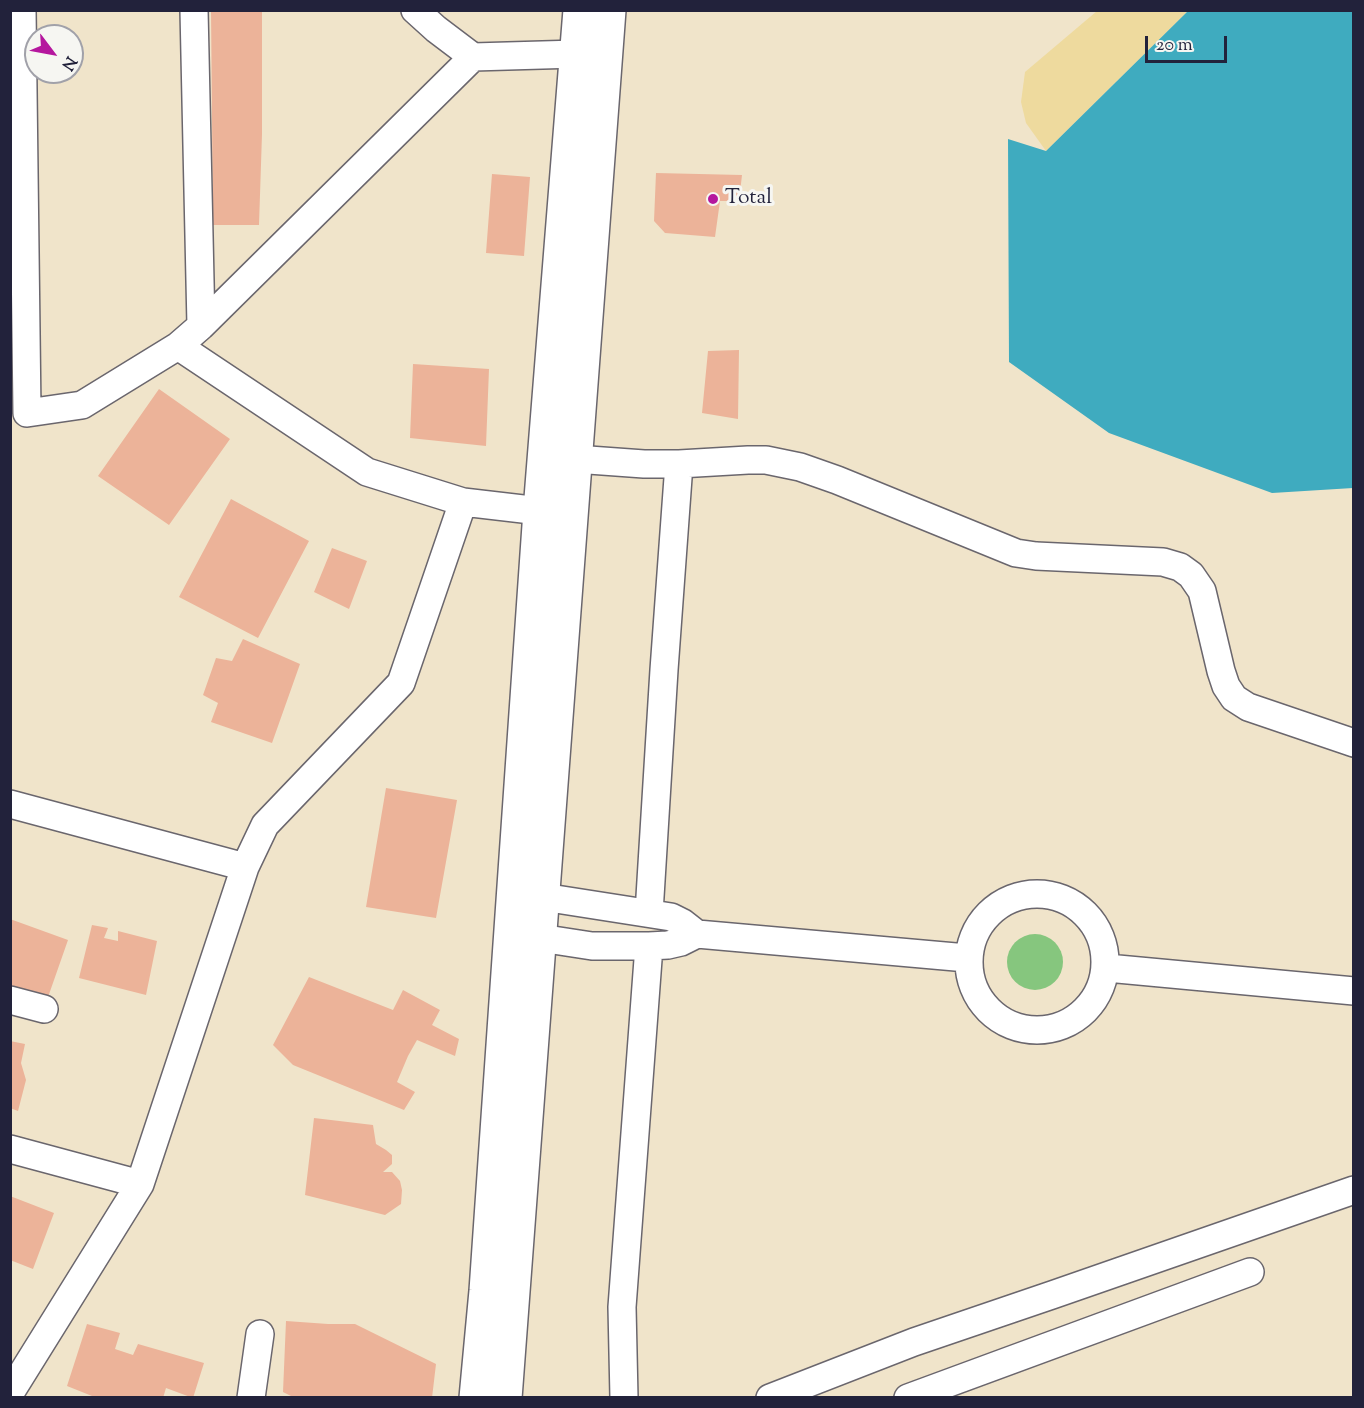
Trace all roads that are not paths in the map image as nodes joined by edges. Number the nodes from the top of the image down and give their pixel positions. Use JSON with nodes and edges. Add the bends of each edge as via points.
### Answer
{"nodes":[{"id":1,"x":22,"y":10,"type":"edge"},
{"id":2,"x":194,"y":10,"type":"edge"},
{"id":3,"x":415,"y":10,"type":"edge"},
{"id":4,"x":580,"y":10,"type":"edge"},
{"id":5,"x":609,"y":10,"type":"edge"},
{"id":6,"x":577,"y":54,"type":"junction"},
{"id":7,"x":473,"y":57,"type":"junction"},
{"id":8,"x":201,"y":326,"type":"junction"},
{"id":9,"x":178,"y":346,"type":"junction"},
{"id":10,"x":575,"y":459,"type":"junction"},
{"id":11,"x":679,"y":464,"type":"junction"},
{"id":12,"x":463,"y":502,"type":"junction"},
{"id":13,"x":540,"y":511,"type":"junction"},
{"id":14,"x":1353,"y":743,"type":"edge"},
{"id":15,"x":10,"y":804,"type":"edge"},
{"id":16,"x":245,"y":867,"type":"junction"},
{"id":17,"x":543,"y":897,"type":"junction"},
{"id":18,"x":649,"y":913,"type":"junction"},
{"id":19,"x":697,"y":934,"type":"junction"},
{"id":20,"x":540,"y":939,"type":"junction"},
{"id":21,"x":649,"y":946,"type":"junction"},
{"id":22,"x":967,"y":958,"type":"junction"},
{"id":23,"x":1107,"y":968,"type":"junction"},
{"id":24,"x":1353,"y":991,"type":"edge"},
{"id":25,"x":10,"y":1000,"type":"edge"},
{"id":26,"x":44,"y":1008,"type":"dead end"},
{"id":27,"x":10,"y":1149,"type":"edge"},
{"id":28,"x":140,"y":1184,"type":"junction"},
{"id":29,"x":1353,"y":1190,"type":"edge"},
{"id":30,"x":1250,"y":1272,"type":"dead end"},
{"id":31,"x":260,"y":1334,"type":"dead end"},
{"id":32,"x":10,"y":1393,"type":"edge"},
{"id":33,"x":251,"y":1398,"type":"edge"},
{"id":34,"x":476,"y":1398,"type":"edge"},
{"id":35,"x":504,"y":1398,"type":"edge"},
{"id":36,"x":624,"y":1398,"type":"edge"},
{"id":37,"x":770,"y":1398,"type":"edge"},
{"id":38,"x":908,"y":1398,"type":"edge"}],
"edges":[{"from":1,"to":9,"type":"street","via":[[27,413],[82,405]]},
{"from":2,"to":8,"type":"street"},
{"from":3,"to":7,"type":"street"},
{"from":4,"to":6,"type":"highway"},
{"from":5,"to":10,"type":"highway"},
{"from":6,"to":7,"type":"street"},
{"from":6,"to":13,"type":"highway"},
{"from":7,"to":8,"type":"street"},
{"from":8,"to":9,"type":"street"},
{"from":9,"to":12,"type":"street","via":[[367,472]]},
{"from":10,"to":11,"type":"street"},
{"from":10,"to":17,"type":"highway"},
{"from":11,"to":14,"type":"street","via":[[766,460],[837,480],[1016,553],[1163,562],[1180,567],[1202,591],[1221,671],[1234,698],[1248,707]]},
{"from":11,"to":18,"type":"street"},
{"from":12,"to":13,"type":"street"},
{"from":12,"to":16,"type":"street","via":[[400,683],[265,825]]},
{"from":13,"to":34,"type":"highway"},
{"from":15,"to":16,"type":"street"},
{"from":16,"to":28,"type":"street"},
{"from":17,"to":18,"type":"street"},
{"from":17,"to":20,"type":"highway"},
{"from":18,"to":19,"type":"street","via":[[683,922]]},
{"from":19,"to":21,"type":"street","via":[[681,942]]},
{"from":19,"to":22,"type":"street"},
{"from":20,"to":21,"type":"street","via":[[592,946]]},
{"from":20,"to":35,"type":"highway"},
{"from":21,"to":36,"type":"street","via":[[622,1307]]},
{"from":22,"to":23,"type":"street","via":[[969,976],[979,999],[996,1017],[1018,1028],[1043,1031],[1066,1025],[1086,1012],[1100,992]]},
{"from":22,"to":23,"type":"street","via":[[974,932],[986,915],[1002,902],[1022,895],[1044,894],[1083,912],[1096,928]]},
{"from":23,"to":24,"type":"street"},
{"from":25,"to":26,"type":"street"},
{"from":27,"to":28,"type":"street"},
{"from":28,"to":32,"type":"street"},
{"from":29,"to":37,"type":"street","via":[[914,1341]]},
{"from":30,"to":38,"type":"street"},
{"from":31,"to":33,"type":"street"}]}
